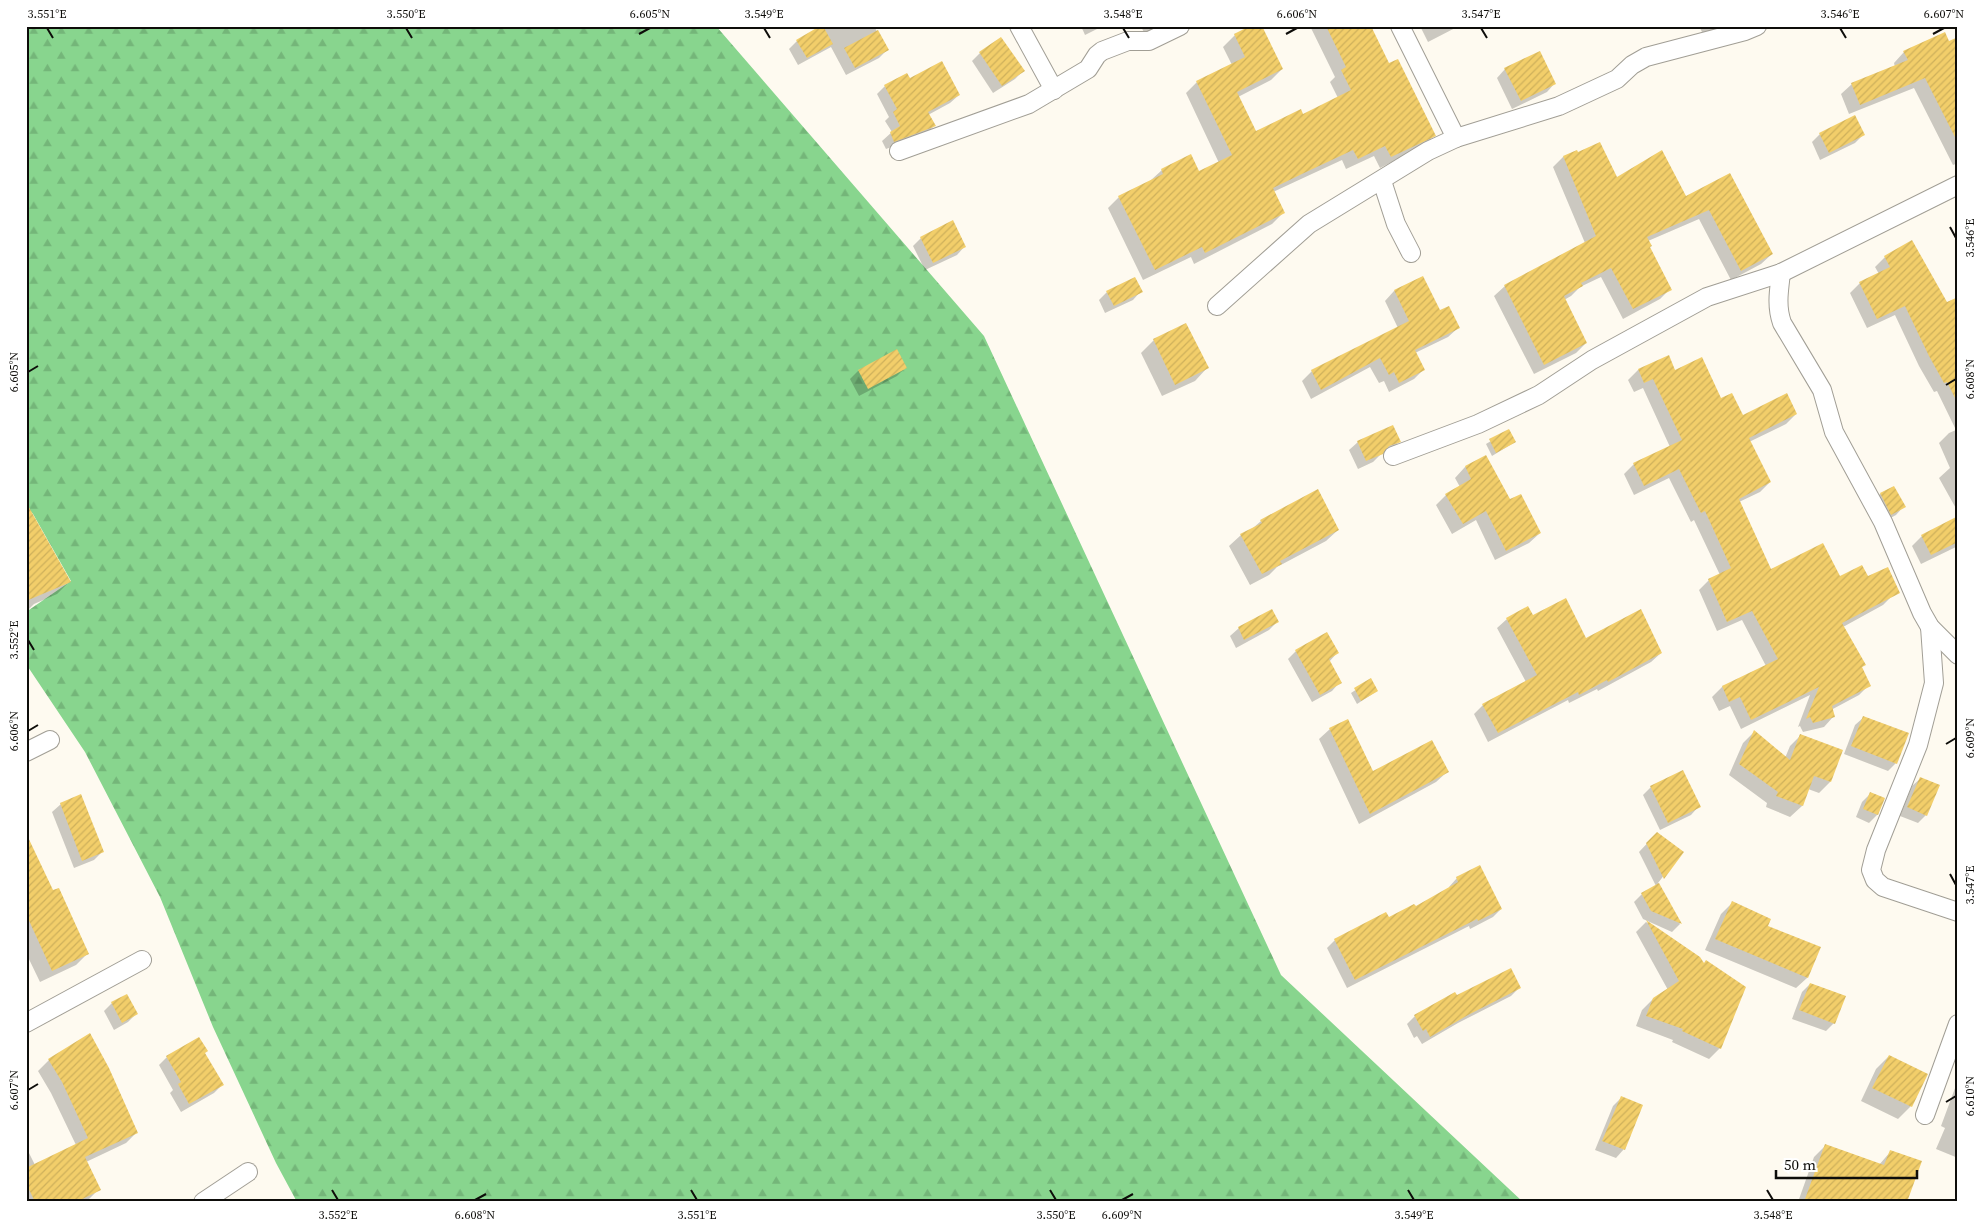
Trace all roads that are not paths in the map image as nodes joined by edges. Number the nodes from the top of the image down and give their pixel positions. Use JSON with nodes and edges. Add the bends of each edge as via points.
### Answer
{"nodes":[{"id":1,"x":1019,"y":26,"type":"edge"},
{"id":2,"x":1180,"y":26,"type":"edge"},
{"id":3,"x":1400,"y":26,"type":"edge"},
{"id":4,"x":1757,"y":26,"type":"edge"},
{"id":5,"x":1054,"y":90,"type":"junction"},
{"id":6,"x":1456,"y":138,"type":"junction"},
{"id":7,"x":899,"y":151,"type":"dead end"},
{"id":8,"x":1382,"y":181,"type":"junction"},
{"id":9,"x":1958,"y":185,"type":"edge"},
{"id":10,"x":1411,"y":253,"type":"dead end"},
{"id":11,"x":1781,"y":273,"type":"junction"},
{"id":12,"x":1218,"y":306,"type":"dead end"},
{"id":13,"x":1393,"y":456,"type":"dead end"},
{"id":14,"x":1930,"y":627,"type":"junction"},
{"id":15,"x":1958,"y":655,"type":"edge"},
{"id":16,"x":50,"y":740,"type":"dead end"},
{"id":17,"x":26,"y":752,"type":"edge"},
{"id":18,"x":1958,"y":912,"type":"edge"},
{"id":19,"x":142,"y":960,"type":"dead end"},
{"id":20,"x":26,"y":1023,"type":"edge"},
{"id":21,"x":1958,"y":1024,"type":"edge"},
{"id":22,"x":1925,"y":1115,"type":"dead end"},
{"id":23,"x":248,"y":1172,"type":"dead end"},
{"id":24,"x":203,"y":1202,"type":"edge"}],
"edges":[{"from":1,"to":5,"type":"street"},
{"from":2,"to":5,"type":"street","via":[[1149,41],[1128,41],[1102,51],[1088,69]]},
{"from":3,"to":6,"type":"street"},
{"from":4,"to":6,"type":"street","via":[[1646,57],[1617,79],[1559,106]]},
{"from":5,"to":7,"type":"street","via":[[1029,104]]},
{"from":6,"to":8,"type":"street","via":[[1428,151]]},
{"from":8,"to":10,"type":"street","via":[[1396,224]]},
{"from":8,"to":12,"type":"street","via":[[1310,224]]},
{"from":9,"to":11,"type":"street"},
{"from":11,"to":13,"type":"street","via":[[1707,297],[1592,360],[1539,396],[1478,424]]},
{"from":11,"to":14,"type":"street","via":[[1778,312],[1782,323],[1822,390],[1834,432],[1883,522]]},
{"from":14,"to":15,"type":"street"},
{"from":14,"to":18,"type":"street","via":[[1934,683],[1918,745],[1876,850],[1872,870],[1875,880],[1883,887]]},
{"from":16,"to":17,"type":"street"},
{"from":19,"to":20,"type":"street"},
{"from":21,"to":22,"type":"street"},
{"from":23,"to":24,"type":"street"}]}
